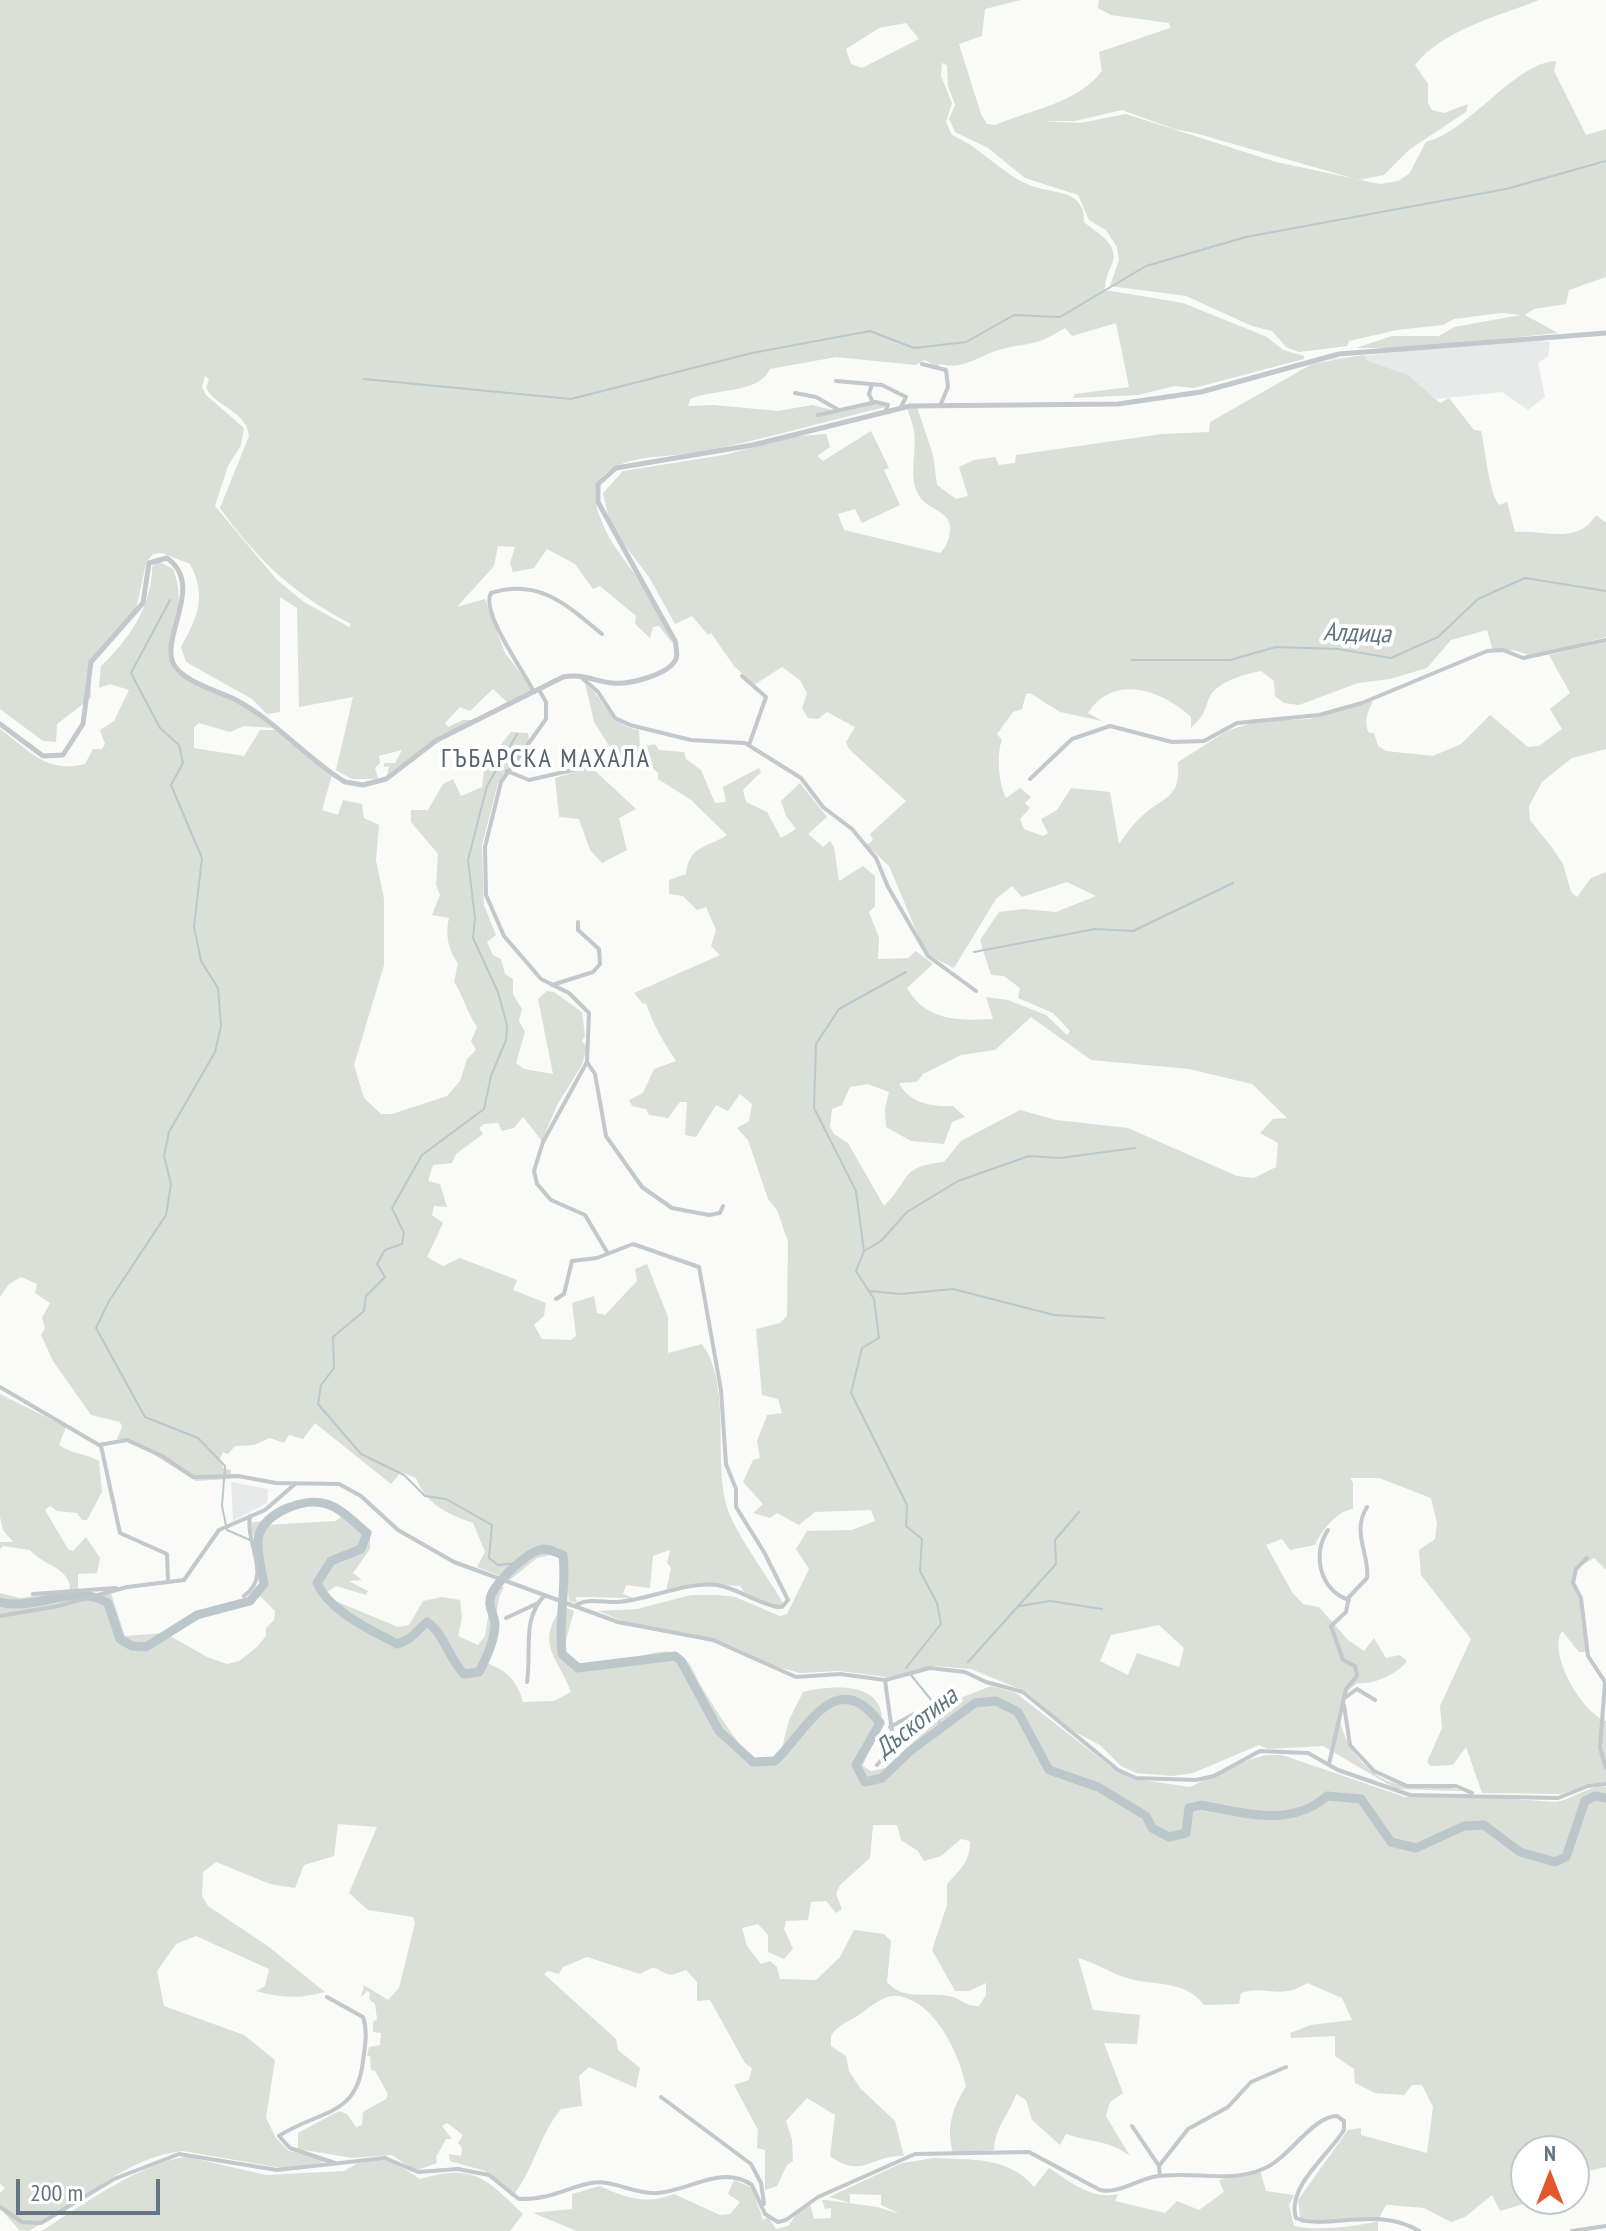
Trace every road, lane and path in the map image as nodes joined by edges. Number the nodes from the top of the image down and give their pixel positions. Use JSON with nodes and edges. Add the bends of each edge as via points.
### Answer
{"nodes":[{"id":1,"x":1606,"y":333,"type":"edge"},
{"id":2,"x":922,"y":364,"type":"dead end"},
{"id":3,"x":836,"y":381,"type":"dead end"},
{"id":4,"x":872,"y":384,"type":"junction"},
{"id":5,"x":795,"y":393,"type":"dead end"},
{"id":6,"x":873,"y":403,"type":"junction"},
{"id":7,"x":940,"y":406,"type":"junction"},
{"id":8,"x":901,"y":407,"type":"junction"},
{"id":9,"x":839,"y":410,"type":"junction"},
{"id":10,"x":886,"y":410,"type":"junction"},
{"id":11,"x":818,"y":415,"type":"dead end"},
{"id":12,"x":602,"y":634,"type":"dead end"},
{"id":13,"x":1606,"y":640,"type":"edge"},
{"id":14,"x":579,"y":676,"type":"junction"},
{"id":15,"x":742,"y":676,"type":"dead end"},
{"id":16,"x":536,"y":691,"type":"junction"},
{"id":17,"x":0,"y":724,"type":"edge"},
{"id":18,"x":749,"y":745,"type":"junction"},
{"id":19,"x":586,"y":767,"type":"dead end"},
{"id":20,"x":507,"y":771,"type":"junction"},
{"id":21,"x":1030,"y":779,"type":"dead end"},
{"id":22,"x":578,"y":922,"type":"dead end"},
{"id":23,"x":552,"y":985,"type":"junction"},
{"id":24,"x":976,"y":991,"type":"dead end"},
{"id":25,"x":587,"y":1062,"type":"junction"},
{"id":26,"x":723,"y":1206,"type":"dead end"},
{"id":27,"x":607,"y":1253,"type":"junction"},
{"id":28,"x":556,"y":1299,"type":"dead end"},
{"id":29,"x":0,"y":1387,"type":"edge"},
{"id":30,"x":101,"y":1446,"type":"junction"},
{"id":31,"x":297,"y":1482,"type":"junction"},
{"id":32,"x":276,"y":1483,"type":"junction"},
{"id":33,"x":276,"y":1497,"type":"junction"},
{"id":34,"x":1367,"y":1507,"type":"dead end"},
{"id":35,"x":250,"y":1516,"type":"junction"},
{"id":36,"x":1328,"y":1530,"type":"dead end"},
{"id":37,"x":1587,"y":1558,"type":"dead end"},
{"id":38,"x":168,"y":1582,"type":"junction"},
{"id":39,"x":127,"y":1587,"type":"junction"},
{"id":40,"x":33,"y":1594,"type":"dead end"},
{"id":41,"x":545,"y":1595,"type":"junction"},
{"id":42,"x":244,"y":1596,"type":"dead end"},
{"id":43,"x":1349,"y":1600,"type":"junction"},
{"id":44,"x":536,"y":1604,"type":"junction"},
{"id":45,"x":573,"y":1605,"type":"junction"},
{"id":46,"x":0,"y":1616,"type":"edge"},
{"id":47,"x":506,"y":1618,"type":"dead end"},
{"id":48,"x":885,"y":1680,"type":"junction"},
{"id":49,"x":1605,"y":1681,"type":"edge"},
{"id":50,"x":527,"y":1682,"type":"dead end"},
{"id":51,"x":1375,"y":1700,"type":"dead end"},
{"id":52,"x":1344,"y":1702,"type":"junction"},
{"id":53,"x":914,"y":1714,"type":"dead end"},
{"id":54,"x":890,"y":1727,"type":"junction"},
{"id":55,"x":877,"y":1765,"type":"dead end"},
{"id":56,"x":1329,"y":1765,"type":"junction"},
{"id":57,"x":1606,"y":1768,"type":"edge"},
{"id":58,"x":1606,"y":1784,"type":"edge"},
{"id":59,"x":1474,"y":1794,"type":"junction"},
{"id":60,"x":327,"y":1997,"type":"dead end"},
{"id":61,"x":1286,"y":2067,"type":"dead end"},
{"id":62,"x":661,"y":2097,"type":"dead end"},
{"id":63,"x":1132,"y":2126,"type":"dead end"},
{"id":64,"x":338,"y":2164,"type":"junction"},
{"id":65,"x":1159,"y":2166,"type":"junction"},
{"id":66,"x":1160,"y":2176,"type":"junction"},
{"id":67,"x":0,"y":2207,"type":"edge"},
{"id":68,"x":765,"y":2214,"type":"junction"},
{"id":69,"x":1606,"y":2226,"type":"edge"},
{"id":70,"x":1419,"y":2231,"type":"edge"},
{"id":71,"x":1572,"y":2231,"type":"edge"}],
"edges":[{"from":1,"to":7,"type":"street","via":[[1339,354],[1201,392],[1118,404]]},
{"from":2,"to":7,"type":"street","via":[[946,372],[947,392]]},
{"from":3,"to":4,"type":"street"},
{"from":4,"to":6,"type":"street"},
{"from":4,"to":8,"type":"street","via":[[906,397]]},
{"from":5,"to":9,"type":"street"},
{"from":6,"to":9,"type":"street"},
{"from":6,"to":10,"type":"street","via":[[886,403]]},
{"from":7,"to":8,"type":"street"},
{"from":8,"to":10,"type":"street"},
{"from":9,"to":11,"type":"street"},
{"from":10,"to":14,"type":"street","via":[[739,448],[616,468],[602,477],[597,494],[602,515],[659,609],[677,654],[666,669],[621,683]]},
{"from":12,"to":16,"type":"street","via":[[561,600],[538,589],[491,593],[488,607],[509,654]]},
{"from":13,"to":21,"type":"street","via":[[1523,658],[1503,650],[1487,651],[1362,703],[1319,715],[1237,723],[1204,741],[1162,740],[1110,726],[1072,739]]},
{"from":14,"to":16,"type":"street","via":[[563,677]]},
{"from":14,"to":18,"type":"street","via":[[598,692],[615,718],[630,725],[691,740]]},
{"from":15,"to":18,"type":"street","via":[[766,697]]},
{"from":16,"to":17,"type":"street","via":[[437,740],[386,779],[363,785],[345,782],[249,708],[178,671],[171,655],[182,591],[174,563],[160,558],[149,563],[146,598],[139,610],[91,662],[83,724],[63,755],[43,756]]},
{"from":16,"to":20,"type":"street","via":[[546,702],[546,719]]},
{"from":18,"to":24,"type":"street","via":[[801,778],[823,807],[852,829],[880,865],[928,956]]},
{"from":19,"to":20,"type":"street","via":[[529,780]]},
{"from":20,"to":23,"type":"street","via":[[485,847],[487,901],[504,936]]},
{"from":22,"to":23,"type":"street","via":[[578,930],[599,949],[600,964],[593,972]]},
{"from":23,"to":25,"type":"street","via":[[589,1013]]},
{"from":25,"to":26,"type":"street","via":[[595,1074],[606,1136],[647,1193],[685,1212],[714,1215]]},
{"from":25,"to":27,"type":"street","via":[[543,1142],[535,1179],[551,1200],[585,1215]]},
{"from":27,"to":28,"type":"street","via":[[572,1261],[564,1294]]},
{"from":27,"to":45,"type":"street","via":[[641,1245],[700,1270],[736,1507],[788,1600],[782,1607],[773,1606],[711,1584],[644,1600]]},
{"from":29,"to":30,"type":"street"},
{"from":30,"to":32,"type":"street","via":[[127,1440],[193,1477],[238,1476]]},
{"from":30,"to":38,"type":"street","via":[[120,1533],[167,1554]]},
{"from":31,"to":32,"type":"street"},
{"from":31,"to":33,"type":"street"},
{"from":31,"to":41,"type":"street","via":[[347,1488],[428,1549]]},
{"from":32,"to":33,"type":"street"},
{"from":33,"to":35,"type":"street","via":[[265,1510]]},
{"from":34,"to":43,"type":"street","via":[[1360,1549],[1368,1576]]},
{"from":35,"to":38,"type":"street","via":[[219,1530],[184,1580]]},
{"from":35,"to":42,"type":"street","via":[[248,1540],[259,1574]]},
{"from":36,"to":43,"type":"street","via":[[1318,1546],[1319,1561],[1331,1589]]},
{"from":37,"to":49,"type":"street","via":[[1576,1569],[1573,1583],[1581,1598],[1588,1656]]},
{"from":38,"to":39,"type":"street"},
{"from":39,"to":40,"type":"street"},
{"from":39,"to":46,"type":"street"},
{"from":41,"to":44,"type":"street"},
{"from":41,"to":45,"type":"street"},
{"from":43,"to":52,"type":"street","via":[[1346,1612],[1331,1626],[1343,1660],[1356,1668],[1357,1678],[1346,1689]]},
{"from":44,"to":47,"type":"street"},
{"from":44,"to":50,"type":"street","via":[[528,1633]]},
{"from":45,"to":48,"type":"street","via":[[618,1622],[713,1640],[796,1677],[840,1674]]},
{"from":48,"to":54,"type":"street"},
{"from":48,"to":56,"type":"street","via":[[939,1668],[1016,1688],[1118,1770],[1136,1778],[1196,1780],[1260,1751],[1308,1753]]},
{"from":49,"to":57,"type":"street","via":[[1600,1748]]},
{"from":51,"to":52,"type":"street","via":[[1357,1689]]},
{"from":52,"to":56,"type":"street"},
{"from":52,"to":59,"type":"street","via":[[1350,1745],[1374,1771],[1407,1786],[1456,1786]]},
{"from":53,"to":54,"type":"street"},
{"from":54,"to":55,"type":"street","via":[[894,1746]]},
{"from":56,"to":59,"type":"street","via":[[1401,1793]]},
{"from":58,"to":59,"type":"street","via":[[1558,1798]]},
{"from":60,"to":64,"type":"street","via":[[363,2017],[366,2035],[359,2085],[339,2108],[279,2136],[290,2148]]},
{"from":61,"to":65,"type":"street","via":[[1251,2082],[1228,2107],[1188,2129]]},
{"from":62,"to":68,"type":"street","via":[[751,2164],[761,2183]]},
{"from":63,"to":65,"type":"street"},
{"from":64,"to":67,"type":"street","via":[[277,2170],[194,2154],[170,2155],[114,2179],[41,2223],[22,2222]]},
{"from":64,"to":68,"type":"street","via":[[385,2158],[418,2172],[458,2169],[489,2175],[519,2199],[550,2198],[594,2183],[662,2193],[719,2176],[734,2177],[752,2185]]},
{"from":65,"to":66,"type":"street"},
{"from":66,"to":68,"type":"street","via":[[1104,2191],[1029,2152],[915,2154],[809,2202],[786,2220],[772,2221]]},
{"from":66,"to":70,"type":"street","via":[[1201,2178],[1264,2169],[1319,2122],[1337,2116],[1344,2121],[1344,2130],[1298,2193],[1296,2218],[1325,2225],[1391,2219]]},
{"from":69,"to":71,"type":"street"}]}
